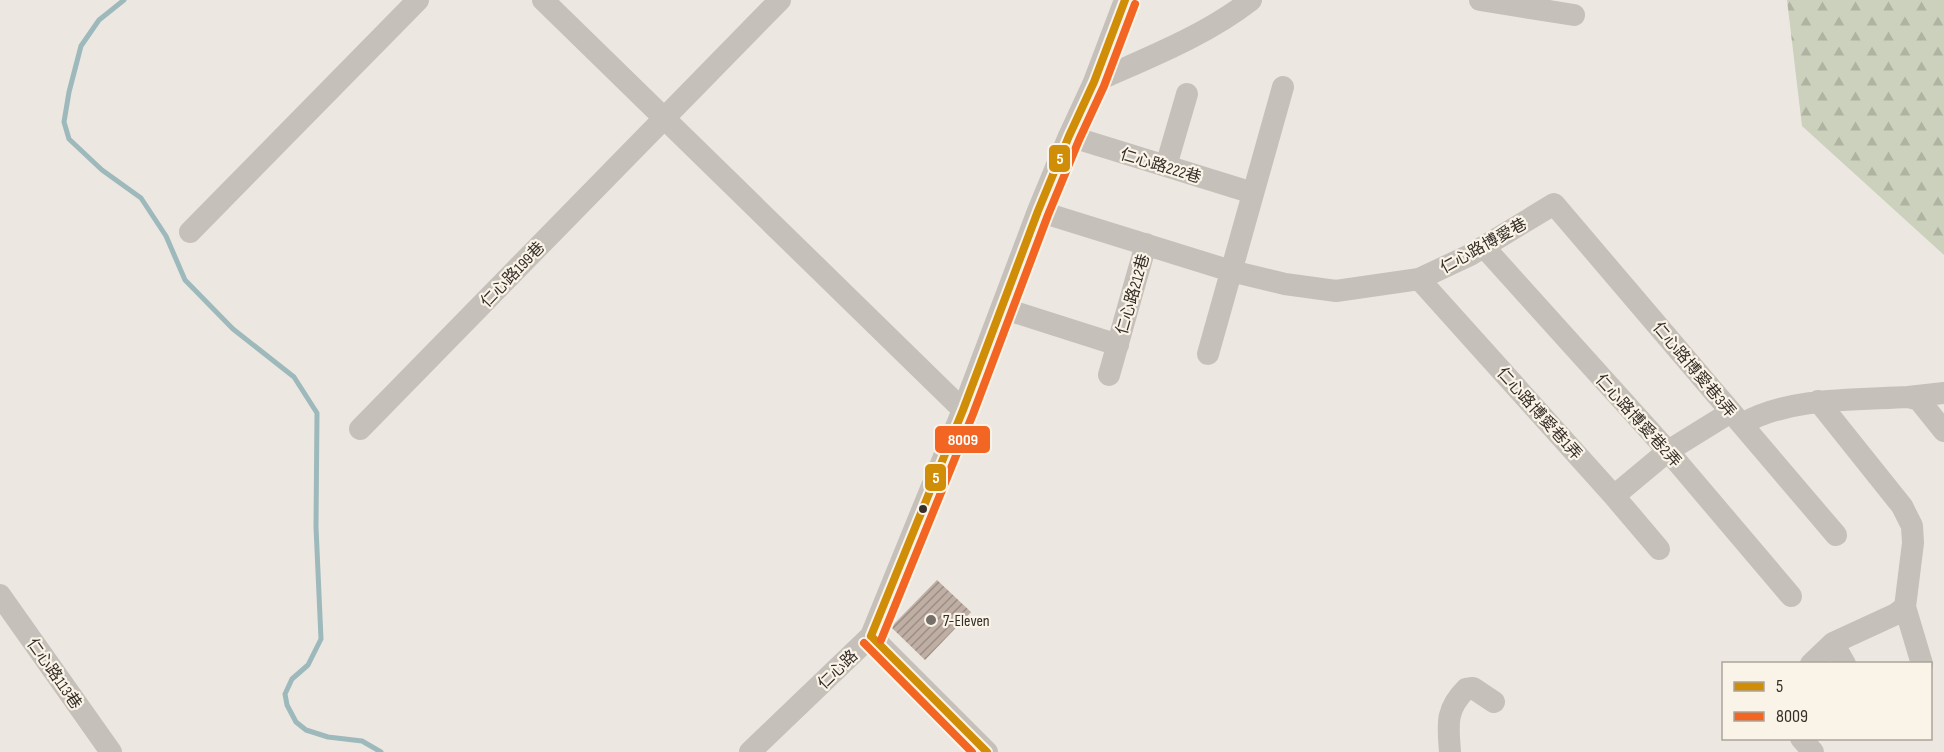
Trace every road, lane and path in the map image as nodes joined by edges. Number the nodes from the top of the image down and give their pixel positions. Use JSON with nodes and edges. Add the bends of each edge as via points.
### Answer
{"nodes":[{"id":1,"x":418,"y":0,"type":"edge"},
{"id":2,"x":543,"y":0,"type":"edge"},
{"id":3,"x":780,"y":0,"type":"edge"},
{"id":4,"x":1125,"y":0,"type":"edge"},
{"id":5,"x":1251,"y":0,"type":"edge"},
{"id":6,"x":1480,"y":0,"type":"edge"},
{"id":7,"x":1574,"y":15,"type":"dead end"},
{"id":8,"x":1094,"y":82,"type":"junction"},
{"id":9,"x":1283,"y":87,"type":"dead end"},
{"id":10,"x":1187,"y":94,"type":"dead end"},
{"id":11,"x":665,"y":119,"type":"junction"},
{"id":12,"x":1069,"y":136,"type":"junction"},
{"id":13,"x":1166,"y":166,"type":"junction"},
{"id":14,"x":1253,"y":193,"type":"junction"},
{"id":15,"x":1554,"y":204,"type":"joint"},
{"id":16,"x":1038,"y":211,"type":"junction"},
{"id":17,"x":190,"y":232,"type":"dead end"},
{"id":18,"x":1146,"y":244,"type":"junction"},
{"id":19,"x":1484,"y":247,"type":"junction"},
{"id":20,"x":1231,"y":271,"type":"junction"},
{"id":21,"x":1419,"y":279,"type":"junction"},
{"id":22,"x":1002,"y":308,"type":"junction"},
{"id":23,"x":1118,"y":345,"type":"junction"},
{"id":24,"x":1208,"y":354,"type":"dead end"},
{"id":25,"x":1109,"y":375,"type":"dead end"},
{"id":26,"x":1944,"y":393,"type":"edge"},
{"id":27,"x":1908,"y":397,"type":"junction"},
{"id":28,"x":1818,"y":401,"type":"junction"},
{"id":29,"x":963,"y":410,"type":"junction"},
{"id":30,"x":1737,"y":418,"type":"junction"},
{"id":31,"x":360,"y":429,"type":"dead end"},
{"id":32,"x":1944,"y":431,"type":"edge"},
{"id":33,"x":1668,"y":451,"type":"junction"},
{"id":34,"x":1614,"y":496,"type":"junction"},
{"id":35,"x":1836,"y":535,"type":"dead end"},
{"id":36,"x":1659,"y":549,"type":"dead end"},
{"id":37,"x":0,"y":595,"type":"edge"},
{"id":38,"x":1791,"y":596,"type":"dead end"},
{"id":39,"x":1905,"y":607,"type":"junction"},
{"id":40,"x":871,"y":636,"type":"junction"},
{"id":41,"x":1833,"y":643,"type":"junction"},
{"id":42,"x":1812,"y":662,"type":"edge"},
{"id":43,"x":1844,"y":662,"type":"edge"},
{"id":44,"x":1923,"y":662,"type":"edge"},
{"id":45,"x":1494,"y":702,"type":"dead end"},
{"id":46,"x":1803,"y":740,"type":"edge"},
{"id":47,"x":111,"y":752,"type":"edge"},
{"id":48,"x":750,"y":752,"type":"edge"},
{"id":49,"x":987,"y":752,"type":"edge"},
{"id":50,"x":1450,"y":752,"type":"edge"},
{"id":51,"x":1813,"y":752,"type":"edge"}],
"edges":[{"from":1,"to":17,"type":"street"},
{"from":2,"to":11,"type":"street"},
{"from":3,"to":11,"type":"street","name":"仁心路199巷"},
{"from":4,"to":8,"type":"street","name":"仁心路"},
{"from":5,"to":8,"type":"street","via":[[1174,46]]},
{"from":6,"to":7,"type":"street"},
{"from":8,"to":12,"type":"street","name":"仁心路"},
{"from":9,"to":14,"type":"street"},
{"from":10,"to":13,"type":"street"},
{"from":11,"to":29,"type":"street"},
{"from":11,"to":31,"type":"street","name":"仁心路199巷"},
{"from":12,"to":13,"type":"street","name":"仁心路222巷"},
{"from":12,"to":16,"type":"street","name":"仁心路"},
{"from":13,"to":14,"type":"street","name":"仁心路222巷"},
{"from":14,"to":20,"type":"street"},
{"from":15,"to":19,"type":"street","name":"仁心路博愛巷"},
{"from":15,"to":30,"type":"street","name":"仁心路博愛巷3弄"},
{"from":16,"to":18,"type":"street","name":"仁心路212巷"},
{"from":16,"to":22,"type":"street","name":"仁心路"},
{"from":18,"to":20,"type":"street","name":"仁心路212巷"},
{"from":18,"to":23,"type":"street","name":"仁心路212巷"},
{"from":19,"to":21,"type":"street","name":"仁心路博愛巷"},
{"from":19,"to":33,"type":"street","name":"仁心路博愛巷2弄"},
{"from":20,"to":21,"type":"street","name":"仁心路博愛巷","via":[[1336,291]]},
{"from":20,"to":24,"type":"street"},
{"from":21,"to":34,"type":"street","name":"仁心路博愛巷1弄"},
{"from":22,"to":23,"type":"street","name":"仁心路212巷"},
{"from":22,"to":29,"type":"street","name":"仁心路"},
{"from":23,"to":25,"type":"street","name":"仁心路212巷"},
{"from":26,"to":27,"type":"street"},
{"from":27,"to":28,"type":"street"},
{"from":27,"to":32,"type":"street","via":[[1919,400]]},
{"from":28,"to":30,"type":"street"},
{"from":28,"to":39,"type":"street","via":[[1902,506],[1912,526]]},
{"from":29,"to":40,"type":"street","name":"仁心路"},
{"from":30,"to":33,"type":"street"},
{"from":30,"to":35,"type":"street","name":"仁心路博愛巷3弄"},
{"from":33,"to":34,"type":"street"},
{"from":33,"to":38,"type":"street","name":"仁心路博愛巷2弄"},
{"from":34,"to":36,"type":"street","name":"仁心路博愛巷1弄"},
{"from":37,"to":47,"type":"street","name":"仁心路113巷"},
{"from":39,"to":41,"type":"street"},
{"from":39,"to":44,"type":"street"},
{"from":40,"to":48,"type":"street","name":"仁心路"},
{"from":40,"to":49,"type":"street"},
{"from":41,"to":42,"type":"street"},
{"from":41,"to":43,"type":"street"},
{"from":45,"to":50,"type":"street","via":[[1473,688],[1466,689],[1455,700],[1448,731]]},
{"from":46,"to":51,"type":"street"}]}
